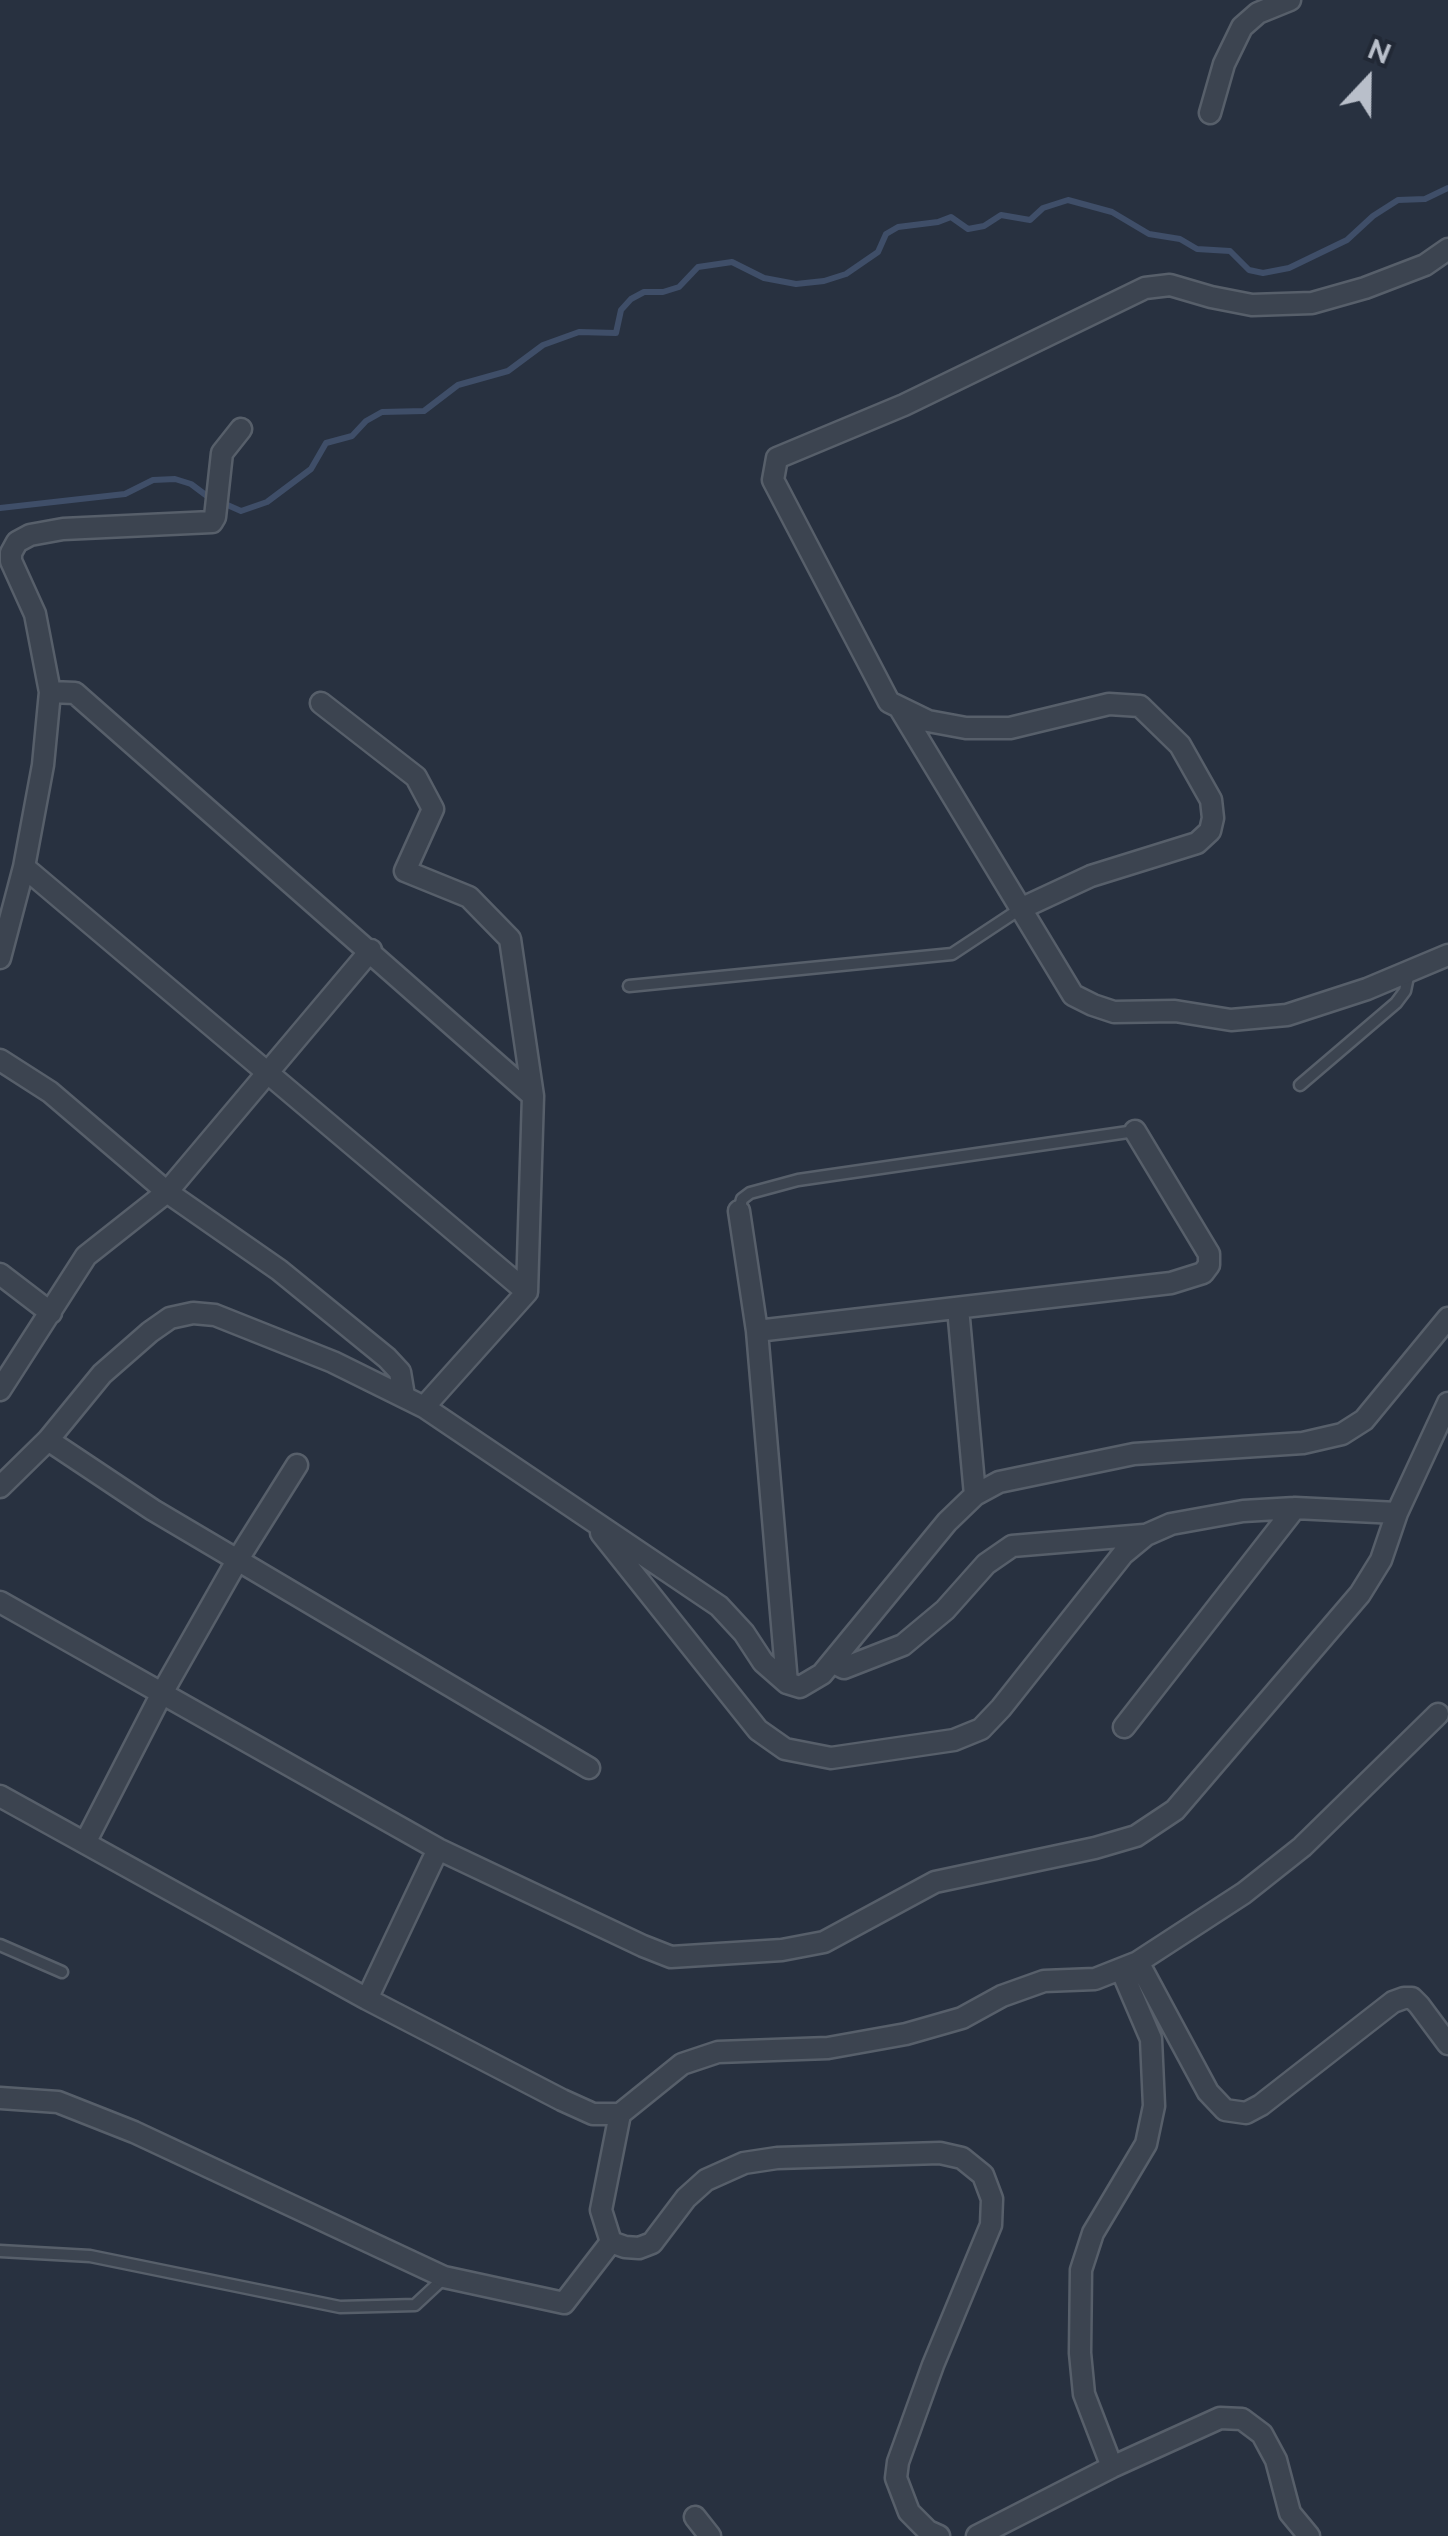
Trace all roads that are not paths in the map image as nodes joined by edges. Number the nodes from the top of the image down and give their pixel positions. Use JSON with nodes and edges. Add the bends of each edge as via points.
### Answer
{"nodes":[{"id":1,"x":1290,"y":0,"type":"edge"},
{"id":2,"x":1210,"y":113,"type":"dead end"},
{"id":3,"x":1448,"y":249,"type":"edge"},
{"id":4,"x":241,"y":429,"type":"dead end"},
{"id":5,"x":50,"y":692,"type":"junction"},
{"id":6,"x":320,"y":702,"type":"dead end"},
{"id":7,"x":898,"y":706,"type":"junction"},
{"id":8,"x":24,"y":867,"type":"junction"},
{"id":9,"x":1020,"y":909,"type":"junction"},
{"id":10,"x":371,"y":950,"type":"junction"},
{"id":11,"x":1448,"y":955,"type":"edge"},
{"id":12,"x":0,"y":958,"type":"edge"},
{"id":13,"x":1409,"y":971,"type":"junction"},
{"id":14,"x":629,"y":986,"type":"dead end"},
{"id":15,"x":0,"y":1060,"type":"edge"},
{"id":16,"x":270,"y":1072,"type":"junction"},
{"id":17,"x":1300,"y":1086,"type":"dead end"},
{"id":18,"x":533,"y":1096,"type":"junction"},
{"id":19,"x":1135,"y":1131,"type":"joint"},
{"id":20,"x":167,"y":1192,"type":"junction"},
{"id":21,"x":738,"y":1211,"type":"joint"},
{"id":22,"x":0,"y":1274,"type":"edge"},
{"id":23,"x":526,"y":1292,"type":"junction"},
{"id":24,"x":958,"y":1308,"type":"junction"},
{"id":25,"x":51,"y":1313,"type":"junction"},
{"id":26,"x":1448,"y":1318,"type":"edge"},
{"id":27,"x":757,"y":1331,"type":"junction"},
{"id":28,"x":0,"y":1390,"type":"edge"},
{"id":29,"x":404,"y":1396,"type":"junction"},
{"id":30,"x":1448,"y":1403,"type":"edge"},
{"id":31,"x":424,"y":1407,"type":"junction"},
{"id":32,"x":48,"y":1440,"type":"junction"},
{"id":33,"x":297,"y":1465,"type":"dead end"},
{"id":34,"x":0,"y":1487,"type":"edge"},
{"id":35,"x":975,"y":1495,"type":"junction"},
{"id":36,"x":1294,"y":1508,"type":"junction"},
{"id":37,"x":584,"y":1512,"type":"junction"},
{"id":38,"x":1397,"y":1512,"type":"junction"},
{"id":39,"x":1146,"y":1535,"type":"junction"},
{"id":40,"x":238,"y":1559,"type":"junction"},
{"id":41,"x":0,"y":1602,"type":"edge"},
{"id":42,"x":832,"y":1662,"type":"junction"},
{"id":43,"x":787,"y":1684,"type":"junction"},
{"id":44,"x":162,"y":1694,"type":"junction"},
{"id":45,"x":1438,"y":1714,"type":"dead end"},
{"id":46,"x":1124,"y":1727,"type":"dead end"},
{"id":47,"x":588,"y":1768,"type":"dead end"},
{"id":48,"x":0,"y":1796,"type":"edge"},
{"id":49,"x":84,"y":1844,"type":"junction"},
{"id":50,"x":438,"y":1849,"type":"junction"},
{"id":51,"x":0,"y":1946,"type":"edge"},
{"id":52,"x":1130,"y":1966,"type":"junction"},
{"id":53,"x":62,"y":1972,"type":"dead end"},
{"id":54,"x":367,"y":1999,"type":"junction"},
{"id":55,"x":1448,"y":2044,"type":"edge"},
{"id":56,"x":0,"y":2098,"type":"edge"},
{"id":57,"x":620,"y":2114,"type":"junction"},
{"id":58,"x":611,"y":2242,"type":"junction"},
{"id":59,"x":0,"y":2251,"type":"edge"},
{"id":60,"x":444,"y":2277,"type":"junction"},
{"id":61,"x":1112,"y":2467,"type":"junction"},
{"id":62,"x":696,"y":2517,"type":"dead end"},
{"id":63,"x":710,"y":2536,"type":"edge"},
{"id":64,"x":939,"y":2536,"type":"edge"},
{"id":65,"x":977,"y":2536,"type":"edge"},
{"id":66,"x":1308,"y":2536,"type":"edge"}],
"edges":[{"from":1,"to":2,"type":"street","via":[[1242,27]]},
{"from":3,"to":7,"type":"street","via":[[1426,265],[1312,303],[1252,305],[1170,285],[1145,288],[777,458],[773,480],[793,523],[889,702]]},
{"from":4,"to":5,"type":"street","via":[[222,452],[212,522],[63,529],[17,542],[11,561],[35,614]]},
{"from":5,"to":8,"type":"street"},
{"from":5,"to":10,"type":"street","via":[[75,693]]},
{"from":6,"to":18,"type":"street","via":[[416,776],[433,809],[405,871],[469,897],[510,939]]},
{"from":7,"to":9,"type":"street"},
{"from":7,"to":9,"type":"street","via":[[928,721],[966,728],[1010,728],[1110,704],[1140,706],[1180,745],[1211,800],[1210,831],[1197,843],[1092,876]]},
{"from":8,"to":12,"type":"street"},
{"from":8,"to":16,"type":"street"},
{"from":9,"to":13,"type":"street","via":[[1073,995],[1114,1012],[1175,1010],[1232,1020],[1287,1015]]},
{"from":9,"to":14,"type":"lane","via":[[952,954]]},
{"from":10,"to":16,"type":"street"},
{"from":10,"to":18,"type":"street"},
{"from":11,"to":13,"type":"street"},
{"from":13,"to":17,"type":"lane","via":[[1396,1003]]},
{"from":15,"to":20,"type":"street","via":[[50,1092]]},
{"from":16,"to":20,"type":"street"},
{"from":16,"to":23,"type":"street"},
{"from":18,"to":23,"type":"street"},
{"from":19,"to":21,"type":"lane","via":[[798,1180],[750,1192]]},
{"from":19,"to":24,"type":"street","via":[[1209,1254],[1203,1273],[1171,1283]]},
{"from":20,"to":25,"type":"street","via":[[86,1256]]},
{"from":20,"to":29,"type":"street","via":[[279,1270],[387,1358],[400,1372]]},
{"from":21,"to":27,"type":"street"},
{"from":22,"to":25,"type":"street"},
{"from":23,"to":31,"type":"street"},
{"from":24,"to":27,"type":"street"},
{"from":24,"to":35,"type":"street"},
{"from":25,"to":28,"type":"street"},
{"from":26,"to":35,"type":"street","via":[[1364,1420],[1342,1434],[1304,1444],[1134,1454],[1000,1482]]},
{"from":27,"to":43,"type":"street"},
{"from":29,"to":31,"type":"street"},
{"from":29,"to":32,"type":"street","via":[[272,1336],[193,1313],[170,1318],[102,1374]]},
{"from":30,"to":38,"type":"street"},
{"from":31,"to":37,"type":"street"},
{"from":32,"to":34,"type":"street"},
{"from":32,"to":40,"type":"street"},
{"from":33,"to":40,"type":"street"},
{"from":35,"to":42,"type":"street"},
{"from":36,"to":38,"type":"street"},
{"from":36,"to":39,"type":"street","via":[[1170,1524]]},
{"from":36,"to":46,"type":"street"},
{"from":37,"to":39,"type":"street","via":[[758,1730],[784,1749],[830,1758],[954,1740],[981,1729],[1122,1554]]},
{"from":37,"to":43,"type":"street","via":[[719,1606]]},
{"from":38,"to":50,"type":"street","via":[[1381,1560],[1360,1594],[1175,1810],[1136,1836],[936,1882],[824,1942],[671,1957]]},
{"from":39,"to":42,"type":"street","via":[[1012,1546],[902,1645],[844,1668]]},
{"from":40,"to":44,"type":"street"},
{"from":40,"to":47,"type":"street"},
{"from":41,"to":44,"type":"street"},
{"from":42,"to":43,"type":"street","via":[[800,1686]]},
{"from":44,"to":49,"type":"street"},
{"from":44,"to":50,"type":"street"},
{"from":45,"to":52,"type":"street","via":[[1302,1847],[1244,1894]]},
{"from":48,"to":49,"type":"street"},
{"from":49,"to":54,"type":"street"},
{"from":50,"to":54,"type":"street"},
{"from":51,"to":53,"type":"lane"},
{"from":52,"to":55,"type":"street","via":[[1225,2110],[1246,2113],[1261,2105],[1404,1998],[1419,2004]]},
{"from":52,"to":57,"type":"street","via":[[1095,1979],[1044,1981],[962,2018],[906,2034],[828,2048],[718,2052],[682,2064]]},
{"from":52,"to":61,"type":"street","via":[[1151,2040],[1154,2106],[1146,2144],[1092,2233],[1080,2270],[1084,2394]]},
{"from":54,"to":57,"type":"street","via":[[562,2100],[593,2114]]},
{"from":56,"to":60,"type":"street","via":[[58,2102],[134,2132]]},
{"from":57,"to":58,"type":"street","via":[[601,2210]]},
{"from":58,"to":60,"type":"street","via":[[564,2303]]},
{"from":58,"to":64,"type":"street","via":[[639,2248],[652,2243],[706,2180],[744,2163],[940,2153],[974,2165],[992,2198],[991,2225],[926,2382],[896,2478],[909,2512]]},
{"from":59,"to":60,"type":"lane","via":[[90,2256],[340,2307],[415,2305]]},
{"from":61,"to":65,"type":"street"},
{"from":61,"to":66,"type":"street","via":[[1220,2418],[1242,2419],[1262,2434],[1290,2513]]},
{"from":62,"to":63,"type":"street"}]}
